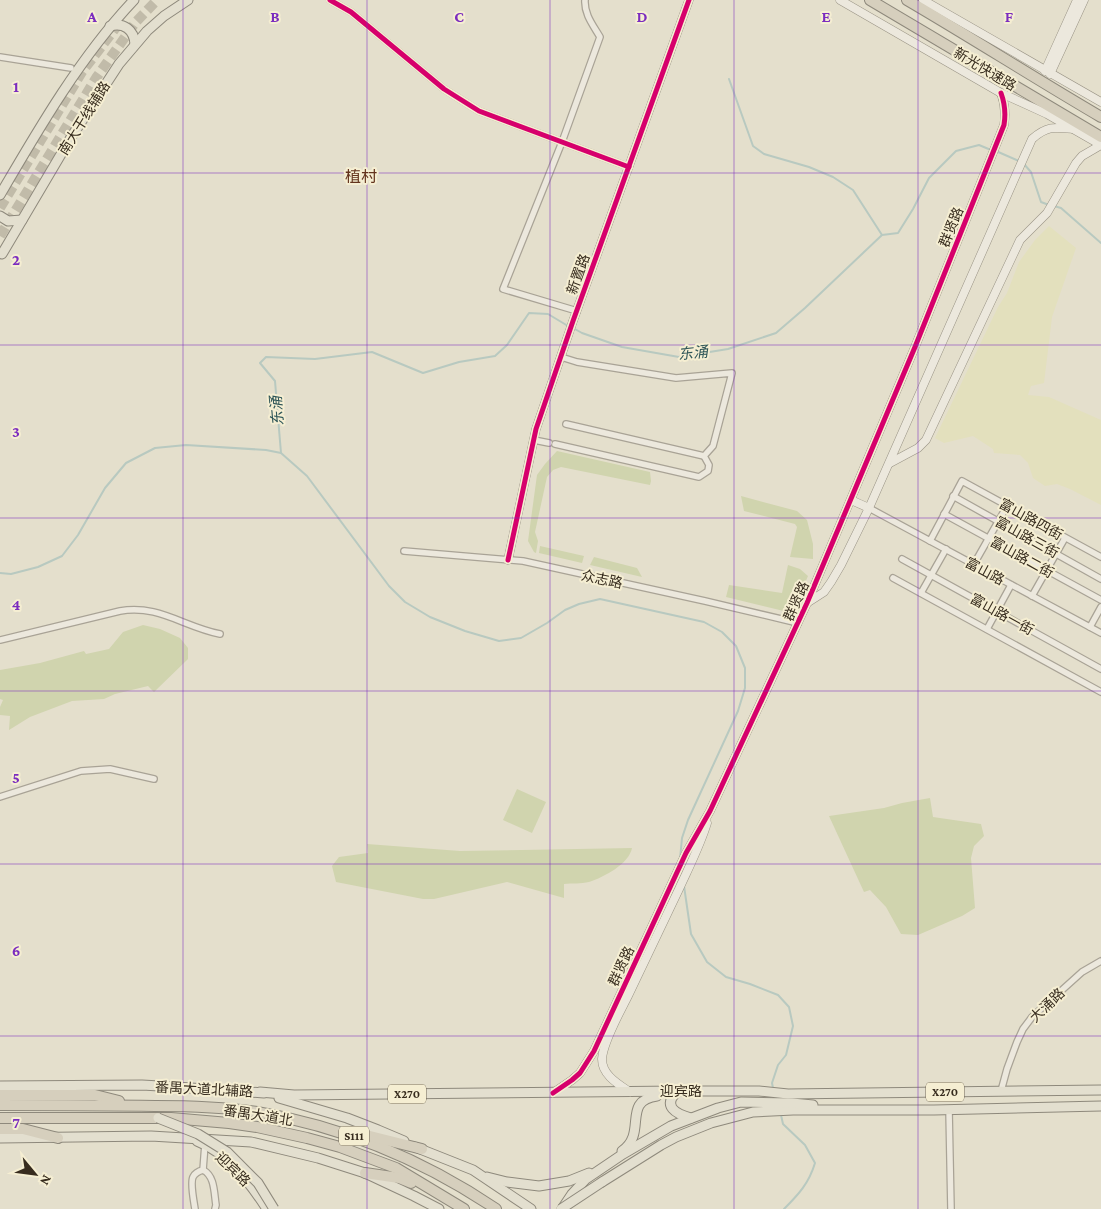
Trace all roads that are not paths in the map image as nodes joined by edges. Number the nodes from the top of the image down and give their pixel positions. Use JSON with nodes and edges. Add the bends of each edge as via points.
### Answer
{"nodes":[{"id":1,"x":134,"y":0,"type":"edge"},
{"id":2,"x":330,"y":0,"type":"edge"},
{"id":3,"x":585,"y":0,"type":"edge"},
{"id":4,"x":688,"y":0,"type":"edge"},
{"id":5,"x":840,"y":0,"type":"edge"},
{"id":6,"x":870,"y":0,"type":"edge"},
{"id":7,"x":907,"y":0,"type":"edge"},
{"id":8,"x":923,"y":0,"type":"edge"},
{"id":9,"x":1077,"y":0,"type":"edge"},
{"id":10,"x":1084,"y":0,"type":"edge"},
{"id":11,"x":182,"y":1,"type":"edge"},
{"id":12,"x":110,"y":26,"type":"junction"},
{"id":13,"x":135,"y":44,"type":"junction"},
{"id":14,"x":0,"y":58,"type":"edge"},
{"id":15,"x":71,"y":68,"type":"dead end"},
{"id":16,"x":1048,"y":72,"type":"junction"},
{"id":17,"x":1001,"y":93,"type":"junction"},
{"id":18,"x":1101,"y":102,"type":"edge"},
{"id":19,"x":1101,"y":117,"type":"edge"},
{"id":20,"x":1073,"y":129,"type":"junction"},
{"id":21,"x":1101,"y":137,"type":"edge"},
{"id":22,"x":562,"y":142,"type":"junction"},
{"id":23,"x":1101,"y":145,"type":"edge"},
{"id":24,"x":629,"y":167,"type":"junction"},
{"id":25,"x":0,"y":195,"type":"edge"},
{"id":26,"x":0,"y":216,"type":"edge"},
{"id":27,"x":22,"y":220,"type":"junction"},
{"id":28,"x":1,"y":255,"type":"edge"},
{"id":29,"x":577,"y":312,"type":"junction"},
{"id":30,"x":561,"y":357,"type":"junction"},
{"id":31,"x":566,"y":424,"type":"dead end"},
{"id":32,"x":534,"y":440,"type":"junction"},
{"id":33,"x":704,"y":456,"type":"junction"},
{"id":34,"x":890,"y":463,"type":"junction"},
{"id":35,"x":953,"y":496,"type":"junction"},
{"id":36,"x":851,"y":500,"type":"junction"},
{"id":37,"x":1007,"y":506,"type":"junction"},
{"id":38,"x":869,"y":508,"type":"junction"},
{"id":39,"x":944,"y":514,"type":"junction"},
{"id":40,"x":998,"y":521,"type":"junction"},
{"id":41,"x":988,"y":538,"type":"junction"},
{"id":42,"x":1065,"y":538,"type":"junction"},
{"id":43,"x":930,"y":541,"type":"junction"},
{"id":44,"x":946,"y":549,"type":"junction"},
{"id":45,"x":404,"y":551,"type":"dead end"},
{"id":46,"x":1056,"y":553,"type":"junction"},
{"id":47,"x":1101,"y":557,"type":"edge"},
{"id":48,"x":902,"y":559,"type":"dead end"},
{"id":49,"x":508,"y":560,"type":"junction"},
{"id":50,"x":974,"y":564,"type":"junction"},
{"id":51,"x":1046,"y":570,"type":"junction"},
{"id":52,"x":931,"y":575,"type":"junction"},
{"id":53,"x":893,"y":578,"type":"dead end"},
{"id":54,"x":1101,"y":578,"type":"edge"},
{"id":55,"x":1011,"y":585,"type":"junction"},
{"id":56,"x":921,"y":593,"type":"junction"},
{"id":57,"x":1032,"y":596,"type":"junction"},
{"id":58,"x":1101,"y":600,"type":"edge"},
{"id":59,"x":807,"y":603,"type":"junction"},
{"id":60,"x":1101,"y":607,"type":"edge"},
{"id":61,"x":997,"y":611,"type":"junction"},
{"id":62,"x":798,"y":624,"type":"junction"},
{"id":63,"x":1090,"y":627,"type":"junction"},
{"id":64,"x":987,"y":629,"type":"junction"},
{"id":65,"x":1101,"y":633,"type":"edge"},
{"id":66,"x":220,"y":634,"type":"dead end"},
{"id":67,"x":0,"y":640,"type":"edge"},
{"id":68,"x":1101,"y":669,"type":"edge"},
{"id":69,"x":1101,"y":692,"type":"edge"},
{"id":70,"x":154,"y":779,"type":"dead end"},
{"id":71,"x":0,"y":797,"type":"edge"},
{"id":72,"x":690,"y":856,"type":"junction"},
{"id":73,"x":1101,"y":961,"type":"edge"},
{"id":74,"x":0,"y":1086,"type":"edge"},
{"id":75,"x":1101,"y":1090,"type":"edge"},
{"id":76,"x":678,"y":1091,"type":"junction"},
{"id":77,"x":1001,"y":1091,"type":"junction"},
{"id":78,"x":260,"y":1092,"type":"junction"},
{"id":79,"x":630,"y":1092,"type":"junction"},
{"id":80,"x":663,"y":1092,"type":"junction"},
{"id":81,"x":553,"y":1093,"type":"junction"},
{"id":82,"x":0,"y":1095,"type":"edge"},
{"id":83,"x":791,"y":1102,"type":"junction"},
{"id":84,"x":137,"y":1105,"type":"junction"},
{"id":85,"x":0,"y":1106,"type":"edge"},
{"id":86,"x":1101,"y":1106,"type":"edge"},
{"id":87,"x":949,"y":1110,"type":"junction"},
{"id":88,"x":0,"y":1118,"type":"edge"},
{"id":89,"x":158,"y":1118,"type":"junction"},
{"id":90,"x":691,"y":1118,"type":"junction"},
{"id":91,"x":310,"y":1123,"type":"junction"},
{"id":92,"x":0,"y":1129,"type":"edge"},
{"id":93,"x":0,"y":1138,"type":"edge"},
{"id":94,"x":58,"y":1138,"type":"junction"},
{"id":95,"x":190,"y":1139,"type":"junction"},
{"id":96,"x":205,"y":1144,"type":"junction"},
{"id":97,"x":422,"y":1150,"type":"junction"},
{"id":98,"x":203,"y":1170,"type":"junction"},
{"id":99,"x":473,"y":1170,"type":"junction"},
{"id":100,"x":366,"y":1173,"type":"junction"},
{"id":101,"x":434,"y":1192,"type":"junction"},
{"id":102,"x":195,"y":1209,"type":"edge"},
{"id":103,"x":215,"y":1209,"type":"edge"},
{"id":104,"x":267,"y":1209,"type":"edge"},
{"id":105,"x":274,"y":1209,"type":"edge"},
{"id":106,"x":439,"y":1209,"type":"edge"},
{"id":107,"x":464,"y":1209,"type":"edge"},
{"id":108,"x":496,"y":1209,"type":"edge"},
{"id":109,"x":531,"y":1209,"type":"edge"},
{"id":110,"x":561,"y":1209,"type":"edge"},
{"id":111,"x":951,"y":1209,"type":"edge"}],
"edges":[{"from":1,"to":12,"type":"main road"},
{"from":2,"to":22,"type":"street","via":[[351,12],[444,89],[479,110]]},
{"from":3,"to":22,"type":"street","via":[[588,16],[600,37]]},
{"from":4,"to":24,"type":"street","name":"新置路"},
{"from":5,"to":17,"type":"street"},
{"from":6,"to":21,"type":"highway","name":"新光快速路"},
{"from":7,"to":19,"type":"highway","name":"新光快速路"},
{"from":8,"to":16,"type":"street"},
{"from":9,"to":16,"type":"street"},
{"from":10,"to":16,"type":"street"},
{"from":11,"to":13,"type":"main road","name":"南大干线辅路"},
{"from":12,"to":13,"type":"main road","via":[[122,25],[129,29]]},
{"from":12,"to":25,"type":"main road","via":[[81,65]]},
{"from":13,"to":27,"type":"main road","name":"南大干线辅路","via":[[92,105]]},
{"from":14,"to":15,"type":"street"},
{"from":16,"to":18,"type":"street"},
{"from":17,"to":20,"type":"street"},
{"from":17,"to":36,"type":"street","name":"群贤路","via":[[1006,113],[1004,125]]},
{"from":20,"to":23,"type":"street"},
{"from":20,"to":34,"type":"street","name":"群贤路","via":[[1054,127],[1041,131],[1032,139]]},
{"from":22,"to":24,"type":"street"},
{"from":22,"to":29,"type":"street","via":[[503,289]]},
{"from":23,"to":34,"type":"street","via":[[1076,163],[1047,213],[1020,240],[926,440]]},
{"from":24,"to":29,"type":"street","name":"新置路"},
{"from":26,"to":27,"type":"main road","via":[[8,221]]},
{"from":27,"to":28,"type":"main road","name":"南大干线辅路"},
{"from":29,"to":30,"type":"street","name":"新置路"},
{"from":30,"to":32,"type":"street","name":"新置路"},
{"from":30,"to":33,"type":"street","via":[[676,378],[732,373],[713,446]]},
{"from":31,"to":33,"type":"street"},
{"from":32,"to":33,"type":"street","via":[[699,477],[708,471],[709,465]]},
{"from":32,"to":49,"type":"street","name":"新置路"},
{"from":34,"to":38,"type":"street","name":"群贤路"},
{"from":35,"to":37,"type":"street","name":"富山路四街","via":[[962,481]]},
{"from":35,"to":39,"type":"street"},
{"from":35,"to":40,"type":"street","name":"富山路三街"},
{"from":36,"to":38,"type":"street"},
{"from":36,"to":59,"type":"street","name":"群贤路"},
{"from":37,"to":40,"type":"street"},
{"from":37,"to":42,"type":"street","name":"富山路四街"},
{"from":38,"to":43,"type":"street","name":"富山路"},
{"from":38,"to":59,"type":"street","name":"群贤路","via":[[831,582],[824,592]]},
{"from":39,"to":41,"type":"street","name":"富山路二街"},
{"from":39,"to":43,"type":"street"},
{"from":40,"to":41,"type":"street"},
{"from":40,"to":46,"type":"street","name":"富山路三街"},
{"from":41,"to":50,"type":"street"},
{"from":41,"to":51,"type":"street","name":"富山路二街"},
{"from":42,"to":46,"type":"street"},
{"from":42,"to":47,"type":"street","name":"富山路四街"},
{"from":43,"to":44,"type":"street","name":"富山路"},
{"from":44,"to":50,"type":"street","name":"富山路"},
{"from":44,"to":52,"type":"street"},
{"from":45,"to":49,"type":"street","name":"众志路"},
{"from":46,"to":51,"type":"street"},
{"from":46,"to":54,"type":"street","name":"富山路三街"},
{"from":48,"to":52,"type":"street","name":"富山路一街"},
{"from":49,"to":62,"type":"street","name":"众志路"},
{"from":50,"to":55,"type":"street","name":"富山路"},
{"from":51,"to":57,"type":"street"},
{"from":51,"to":58,"type":"street","name":"富山路二街"},
{"from":52,"to":56,"type":"street"},
{"from":52,"to":61,"type":"street","name":"富山路一街"},
{"from":53,"to":56,"type":"street"},
{"from":55,"to":57,"type":"street","name":"富山路"},
{"from":55,"to":61,"type":"street"},
{"from":56,"to":64,"type":"street"},
{"from":57,"to":63,"type":"street","name":"富山路"},
{"from":59,"to":62,"type":"street","name":"群贤路"},
{"from":60,"to":63,"type":"street"},
{"from":61,"to":64,"type":"street"},
{"from":61,"to":68,"type":"street","name":"富山路一街"},
{"from":62,"to":72,"type":"street","name":"群贤路"},
{"from":63,"to":65,"type":"street","name":"富山路"},
{"from":64,"to":69,"type":"street"},
{"from":66,"to":67,"type":"street","via":[[133,608]]},
{"from":70,"to":71,"type":"street","via":[[110,769],[81,771]]},
{"from":72,"to":79,"type":"street","name":"群贤路","via":[[674,900],[604,1049],[605,1072]]},
{"from":72,"to":81,"type":"street","name":"群贤路","via":[[671,885],[594,1051],[580,1073]]},
{"from":73,"to":77,"type":"street","name":"大涌路","via":[[1082,972],[1032,1017],[1017,1042]]},
{"from":74,"to":78,"type":"main road","name":"番禺大道北辅路","via":[[142,1086]]},
{"from":75,"to":77,"type":"main road","name":"迎宾路","number":"X270"},
{"from":76,"to":80,"type":"main road","name":"迎宾路","number":"X270"},
{"from":76,"to":83,"type":"main road","name":"迎宾路","number":"X270","via":[[758,1091]]},
{"from":76,"to":90,"type":"main road","via":[[672,1100],[672,1110]]},
{"from":77,"to":83,"type":"main road","name":"迎宾路","number":"X270"},
{"from":78,"to":81,"type":"main road","name":"迎宾路","number":"X270","via":[[294,1095]]},
{"from":78,"to":97,"type":"main road","name":"番禺大道北辅路","via":[[347,1118]]},
{"from":79,"to":80,"type":"main road","name":"迎宾路","number":"X270"},
{"from":79,"to":81,"type":"main road","name":"迎宾路","number":"X270"},
{"from":80,"to":99,"type":"main road","via":[[639,1104],[634,1138],[628,1147],[578,1178],[539,1186],[492,1179]]},
{"from":82,"to":84,"type":"highway","via":[[95,1095]]},
{"from":83,"to":87,"type":"main road","name":"迎宾路","number":"X270","via":[[863,1110]]},
{"from":83,"to":90,"type":"main road","via":[[741,1102]]},
{"from":83,"to":110,"type":"main road","name":"迎宾路","number":"X270","bridge":true,"via":[[694,1129],[661,1145]]},
{"from":84,"to":85,"type":"highway","name":"番禺大道北","number":"S111"},
{"from":84,"to":91,"type":"highway","name":"番禺大道北","number":"S111","via":[[256,1112]]},
{"from":86,"to":87,"type":"main road","name":"迎宾路","number":"X270"},
{"from":87,"to":111,"type":"street"},
{"from":88,"to":89,"type":"highway","name":"番禺大道北","number":"S111"},
{"from":89,"to":101,"type":"highway","name":"番禺大道北","number":"S111","via":[[229,1123],[315,1140],[396,1168]]},
{"from":89,"to":105,"type":"main road","bridge":true,"via":[[198,1134],[227,1152],[258,1183]]},
{"from":90,"to":110,"type":"main road","via":[[671,1126],[586,1179]]},
{"from":91,"to":97,"type":"highway"},
{"from":91,"to":108,"type":"highway","name":"番禺大道北","number":"S111","via":[[354,1136],[418,1163]]},
{"from":92,"to":94,"type":"highway","via":[[23,1129]]},
{"from":93,"to":94,"type":"main road"},
{"from":94,"to":95,"type":"main road","via":[[151,1136]]},
{"from":95,"to":96,"type":"main road","name":"迎宾路"},
{"from":95,"to":100,"type":"main road","via":[[251,1142]]},
{"from":96,"to":98,"type":"street"},
{"from":96,"to":104,"type":"main road","name":"迎宾路","via":[[234,1166]]},
{"from":97,"to":99,"type":"main road","name":"番禺大道北辅路"},
{"from":98,"to":102,"type":"street","via":[[193,1177]]},
{"from":98,"to":103,"type":"street","via":[[212,1177]]},
{"from":99,"to":109,"type":"main road","name":"番禺大道北辅路"},
{"from":100,"to":101,"type":"highway","via":[[399,1178]]},
{"from":100,"to":106,"type":"main road"},
{"from":101,"to":107,"type":"highway","name":"番禺大道北","number":"S111"}]}
